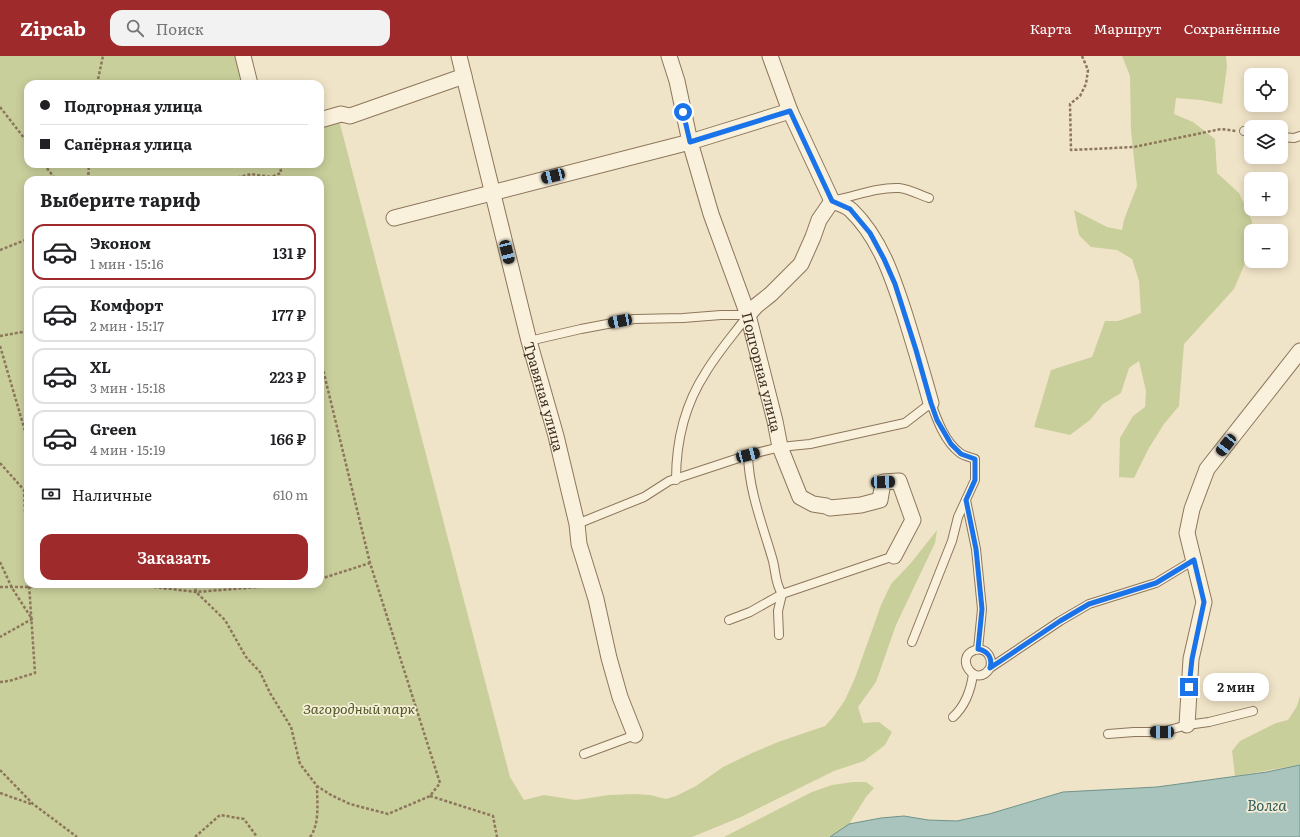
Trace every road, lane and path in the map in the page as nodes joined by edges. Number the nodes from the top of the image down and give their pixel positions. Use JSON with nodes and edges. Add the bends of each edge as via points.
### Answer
{"nodes":[{"id":1,"x":103,"y":56,"type":"edge"},
{"id":2,"x":243,"y":56,"type":"edge"},
{"id":3,"x":669,"y":56,"type":"edge"},
{"id":4,"x":770,"y":56,"type":"edge"},
{"id":5,"x":1082,"y":56,"type":"edge"},
{"id":6,"x":463,"y":62,"type":"edge"},
{"id":7,"x":98,"y":80,"type":"edge"},
{"id":8,"x":249,"y":80,"type":"edge"},
{"id":9,"x":0,"y":107,"type":"edge"},
{"id":10,"x":790,"y":111,"type":"junction"},
{"id":11,"x":324,"y":119,"type":"edge"},
{"id":12,"x":1244,"y":132,"type":"edge"},
{"id":13,"x":1300,"y":136,"type":"edge"},
{"id":14,"x":1288,"y":138,"type":"edge"},
{"id":15,"x":24,"y":139,"type":"edge"},
{"id":16,"x":690,"y":142,"type":"junction"},
{"id":17,"x":280,"y":168,"type":"edge"},
{"id":18,"x":244,"y":176,"type":"edge"},
{"id":19,"x":262,"y":176,"type":"edge"},
{"id":20,"x":275,"y":176,"type":"edge"},
{"id":21,"x":492,"y":192,"type":"junction"},
{"id":22,"x":929,"y":198,"type":"dead end"},
{"id":23,"x":832,"y":201,"type":"junction"},
{"id":24,"x":394,"y":218,"type":"dead end"},
{"id":25,"x":24,"y":241,"type":"edge"},
{"id":26,"x":0,"y":250,"type":"edge"},
{"id":27,"x":748,"y":315,"type":"junction"},
{"id":28,"x":24,"y":332,"type":"edge"},
{"id":29,"x":0,"y":336,"type":"edge"},
{"id":30,"x":529,"y":341,"type":"junction"},
{"id":31,"x":0,"y":346,"type":"edge"},
{"id":32,"x":1300,"y":351,"type":"edge"},
{"id":33,"x":324,"y":373,"type":"edge"},
{"id":34,"x":931,"y":403,"type":"junction"},
{"id":35,"x":24,"y":427,"type":"edge"},
{"id":36,"x":780,"y":447,"type":"junction"},
{"id":37,"x":748,"y":455,"type":"junction"},
{"id":38,"x":0,"y":463,"type":"edge"},
{"id":39,"x":676,"y":480,"type":"junction"},
{"id":40,"x":24,"y":490,"type":"edge"},
{"id":41,"x":966,"y":500,"type":"junction"},
{"id":42,"x":577,"y":524,"type":"junction"},
{"id":43,"x":894,"y":556,"type":"joint"},
{"id":44,"x":1194,"y":560,"type":"junction"},
{"id":45,"x":0,"y":562,"type":"edge"},
{"id":46,"x":370,"y":563,"type":"junction"},
{"id":47,"x":324,"y":578,"type":"edge"},
{"id":48,"x":24,"y":587,"type":"edge"},
{"id":49,"x":0,"y":588,"type":"edge"},
{"id":50,"x":12,"y":588,"type":"junction"},
{"id":51,"x":29,"y":588,"type":"edge"},
{"id":52,"x":160,"y":588,"type":"edge"},
{"id":53,"x":195,"y":588,"type":"edge"},
{"id":54,"x":246,"y":588,"type":"edge"},
{"id":55,"x":167,"y":589,"type":"joint"},
{"id":56,"x":196,"y":592,"type":"junction"},
{"id":57,"x":782,"y":594,"type":"junction"},
{"id":58,"x":32,"y":619,"type":"junction"},
{"id":59,"x":729,"y":620,"type":"dead end"},
{"id":60,"x":779,"y":635,"type":"dead end"},
{"id":61,"x":0,"y":637,"type":"edge"},
{"id":62,"x":912,"y":642,"type":"dead end"},
{"id":63,"x":978,"y":649,"type":"junction"},
{"id":64,"x":990,"y":668,"type":"junction"},
{"id":65,"x":973,"y":674,"type":"junction"},
{"id":66,"x":0,"y":682,"type":"edge"},
{"id":67,"x":1254,"y":711,"type":"dead end"},
{"id":68,"x":953,"y":717,"type":"dead end"},
{"id":69,"x":1187,"y":725,"type":"junction"},
{"id":70,"x":638,"y":734,"type":"joint"},
{"id":71,"x":1108,"y":734,"type":"dead end"},
{"id":72,"x":584,"y":754,"type":"dead end"},
{"id":73,"x":0,"y":770,"type":"edge"},
{"id":74,"x":317,"y":786,"type":"junction"},
{"id":75,"x":0,"y":793,"type":"edge"},
{"id":76,"x":430,"y":796,"type":"junction"},
{"id":77,"x":33,"y":804,"type":"junction"},
{"id":78,"x":77,"y":837,"type":"edge"},
{"id":79,"x":195,"y":837,"type":"edge"},
{"id":80,"x":257,"y":837,"type":"edge"},
{"id":81,"x":310,"y":837,"type":"edge"},
{"id":82,"x":497,"y":837,"type":"edge"}],
"edges":[{"from":1,"to":7,"type":"path"},
{"from":2,"to":8,"type":"street"},
{"from":3,"to":16,"type":"street","name":"Подгорная улица"},
{"from":4,"to":10,"type":"street"},
{"from":5,"to":12,"type":"path","via":[[1088,70],[1086,84],[1080,96],[1070,104],[1071,150],[1134,147],[1221,129]]},
{"from":6,"to":11,"type":"street","via":[[350,116],[341,114]]},
{"from":6,"to":21,"type":"street","name":"Травяная улица"},
{"from":9,"to":15,"type":"path"},
{"from":10,"to":16,"type":"street"},
{"from":10,"to":23,"type":"street"},
{"from":13,"to":14,"type":"lane"},
{"from":16,"to":21,"type":"street"},
{"from":16,"to":27,"type":"street","name":"Подгорная улица","via":[[711,214]]},
{"from":17,"to":20,"type":"path","via":[[281,173]]},
{"from":18,"to":19,"type":"path"},
{"from":21,"to":24,"type":"street"},
{"from":21,"to":30,"type":"street","name":"Травяная улица"},
{"from":22,"to":23,"type":"lane","via":[[900,188],[867,191]]},
{"from":23,"to":27,"type":"street","via":[[819,220],[801,264]]},
{"from":23,"to":34,"type":"street","via":[[850,209],[870,233],[884,259],[895,284]]},
{"from":25,"to":26,"type":"path"},
{"from":27,"to":30,"type":"lane","via":[[634,319]]},
{"from":27,"to":36,"type":"street","name":"Подгорная улица"},
{"from":27,"to":39,"type":"lane","via":[[709,367],[695,391],[680,431]]},
{"from":28,"to":29,"type":"path"},
{"from":30,"to":42,"type":"street","name":"Травяная улица","via":[[556,436]]},
{"from":31,"to":35,"type":"path"},
{"from":32,"to":44,"type":"street","via":[[1207,469],[1192,509],[1187,533]]},
{"from":33,"to":46,"type":"path"},
{"from":34,"to":36,"type":"lane","via":[[905,423],[810,444]]},
{"from":34,"to":41,"type":"lane","via":[[937,420],[951,444],[961,454],[975,459],[975,480]]},
{"from":36,"to":37,"type":"lane"},
{"from":36,"to":43,"type":"street","name":"Подгорная улица","via":[[800,497],[813,504],[830,508],[861,506],[880,500],[883,482],[899,481],[913,520]]},
{"from":37,"to":39,"type":"lane"},
{"from":37,"to":57,"type":"lane","via":[[749,479],[774,564],[777,586]]},
{"from":38,"to":40,"type":"path"},
{"from":39,"to":42,"type":"lane","via":[[669,481],[644,497]]},
{"from":41,"to":62,"type":"lane"},
{"from":41,"to":63,"type":"lane","via":[[976,549],[982,609]]},
{"from":42,"to":70,"type":"street","name":"Травяная улица","via":[[579,544],[596,599],[620,697]]},
{"from":43,"to":57,"type":"lane"},
{"from":44,"to":64,"type":"lane","via":[[1156,583],[1089,604]]},
{"from":44,"to":69,"type":"street","via":[[1204,602],[1192,659]]},
{"from":45,"to":50,"type":"path"},
{"from":46,"to":47,"type":"path"},
{"from":46,"to":76,"type":"path","via":[[440,783]]},
{"from":48,"to":50,"type":"path"},
{"from":49,"to":50,"type":"path"},
{"from":50,"to":58,"type":"path"},
{"from":51,"to":58,"type":"path"},
{"from":52,"to":55,"type":"path"},
{"from":53,"to":56,"type":"path"},
{"from":54,"to":56,"type":"path"},
{"from":55,"to":56,"type":"path"},
{"from":56,"to":74,"type":"path","via":[[225,620],[246,657],[260,672],[291,727],[300,764]]},
{"from":57,"to":59,"type":"lane","via":[[750,612]]},
{"from":57,"to":60,"type":"lane","via":[[778,611]]},
{"from":58,"to":61,"type":"path"},
{"from":58,"to":66,"type":"path","via":[[36,673]]},
{"from":63,"to":64,"type":"lane","via":[[989,655]]},
{"from":63,"to":65,"type":"lane","via":[[970,653],[966,660],[967,668]]},
{"from":64,"to":65,"type":"lane","via":[[985,674]]},
{"from":65,"to":68,"type":"lane","via":[[972,683],[960,710]]},
{"from":67,"to":69,"type":"lane"},
{"from":69,"to":71,"type":"lane","via":[[1162,732]]},
{"from":70,"to":72,"type":"lane"},
{"from":73,"to":77,"type":"path"},
{"from":74,"to":76,"type":"path","via":[[331,796],[350,804],[388,814]]},
{"from":74,"to":81,"type":"path","via":[[315,831]]},
{"from":75,"to":77,"type":"path"},
{"from":76,"to":82,"type":"path","via":[[493,816]]},
{"from":77,"to":78,"type":"path"},
{"from":79,"to":80,"type":"path","via":[[220,815],[244,819]]}]}
